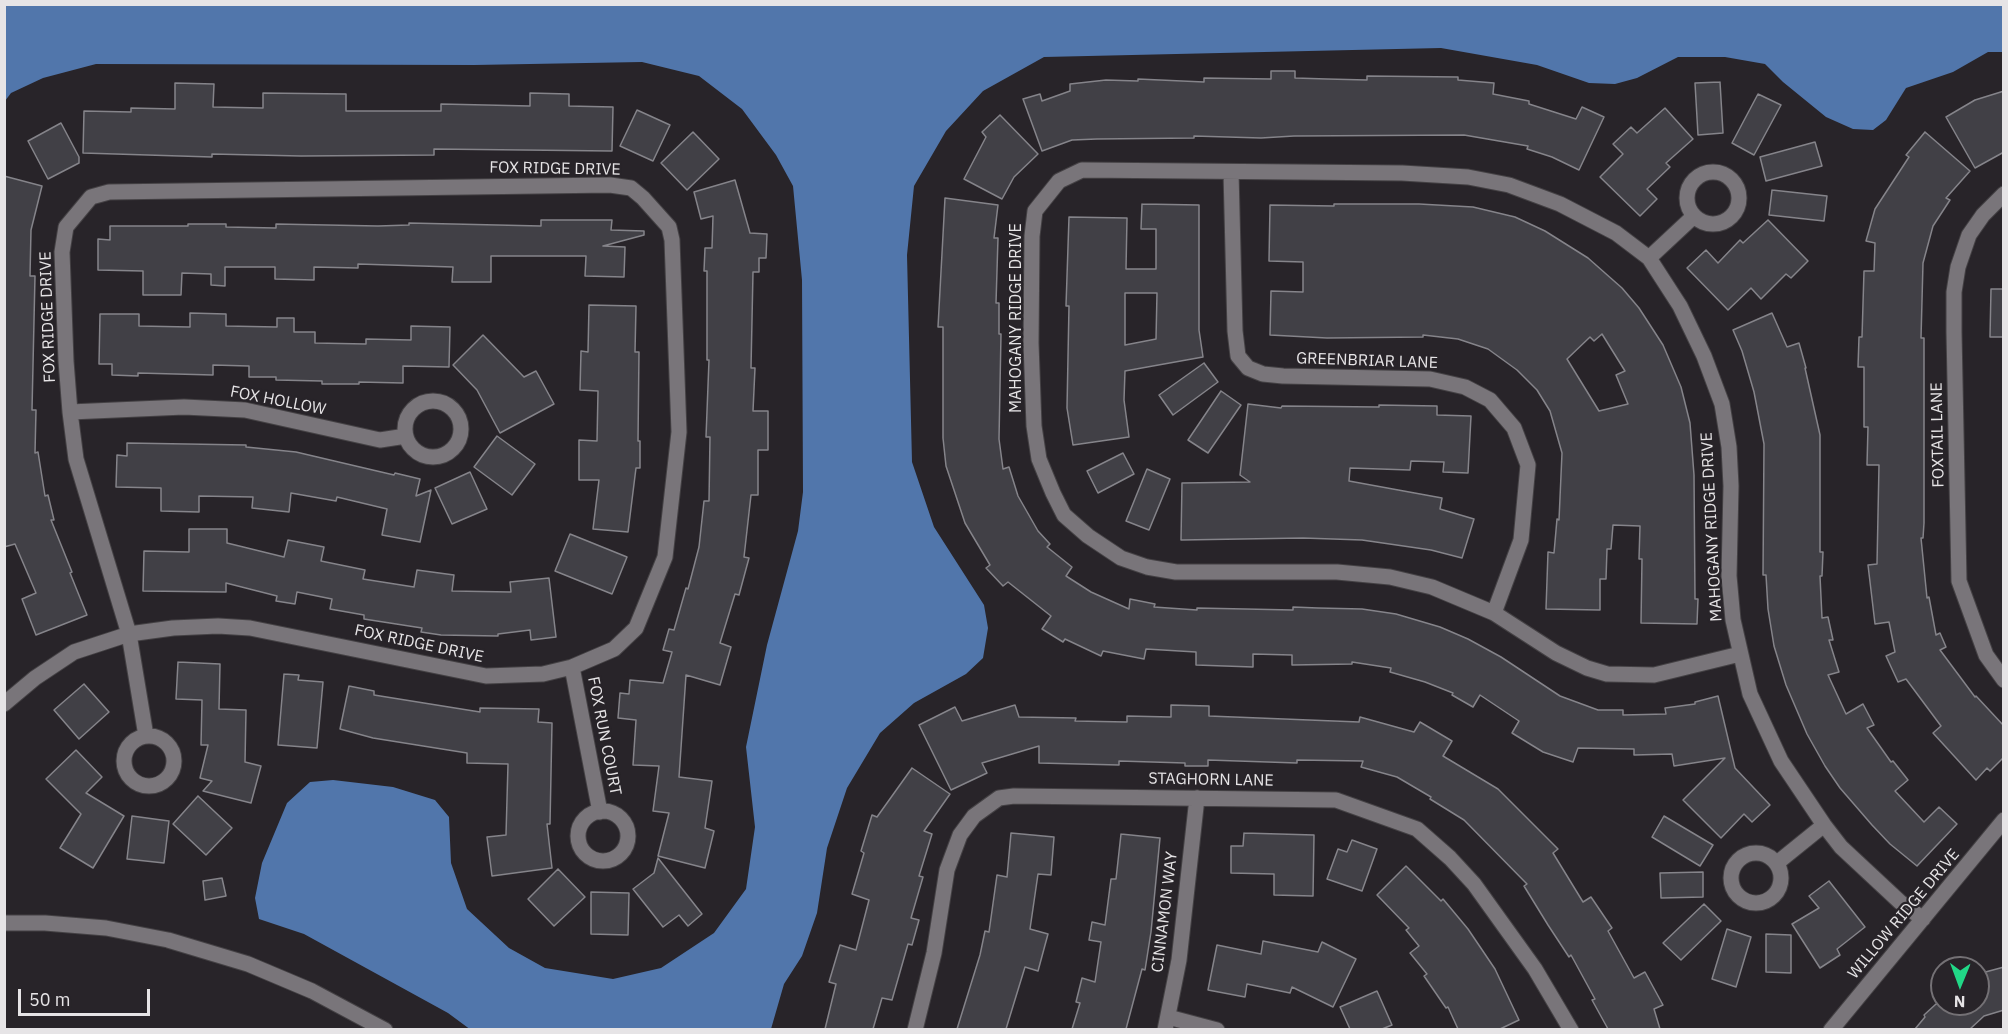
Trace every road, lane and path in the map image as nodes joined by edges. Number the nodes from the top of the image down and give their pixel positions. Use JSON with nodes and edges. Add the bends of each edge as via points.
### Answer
{"nodes":[{"id":1,"x":1232,"y":171,"type":"junction"},
{"id":2,"x":2004,"y":194,"type":"edge"},
{"id":3,"x":1694,"y":216,"type":"dead end"},
{"id":4,"x":1649,"y":258,"type":"junction"},
{"id":5,"x":70,"y":412,"type":"junction"},
{"id":6,"x":406,"y":436,"type":"dead end"},
{"id":7,"x":1494,"y":613,"type":"junction"},
{"id":8,"x":129,"y":634,"type":"junction"},
{"id":9,"x":1740,"y":654,"type":"junction"},
{"id":10,"x":572,"y":667,"type":"junction"},
{"id":11,"x":2004,"y":680,"type":"edge"},
{"id":12,"x":4,"y":704,"type":"edge"},
{"id":13,"x":146,"y":736,"type":"dead end"},
{"id":14,"x":1197,"y":798,"type":"junction"},
{"id":15,"x":600,"y":812,"type":"dead end"},
{"id":16,"x":2004,"y":820,"type":"edge"},
{"id":17,"x":1824,"y":825,"type":"junction"},
{"id":18,"x":1777,"y":863,"type":"dead end"},
{"id":19,"x":1923,"y":919,"type":"junction"},
{"id":20,"x":4,"y":923,"type":"edge"},
{"id":21,"x":1166,"y":1023,"type":"edge"},
{"id":22,"x":385,"y":1029,"type":"edge"},
{"id":23,"x":915,"y":1029,"type":"edge"},
{"id":24,"x":1217,"y":1029,"type":"edge"},
{"id":25,"x":1571,"y":1029,"type":"edge"},
{"id":26,"x":1831,"y":1029,"type":"edge"}],
"edges":[{"from":1,"to":4,"type":"street","name":"MAHOGANY RIDGE DRIVE","via":[[1402,173],[1468,177],[1509,185],[1560,204],[1616,233]]},
{"from":1,"to":7,"type":"street","name":"GREENBRIAR LANE","via":[[1235,331],[1238,356],[1248,368],[1283,376],[1430,380],[1466,387],[1490,400],[1514,428],[1528,465],[1521,540]]},
{"from":1,"to":7,"type":"street","name":"MAHOGANY RIDGE DRIVE","via":[[1082,170],[1059,181],[1035,211],[1030,343],[1034,426],[1039,459],[1064,515],[1121,558],[1147,567],[1176,572],[1337,572],[1390,577],[1432,588]]},
{"from":2,"to":11,"type":"street","name":"FOXTAIL LANE","via":[[1969,235],[1954,292],[1954,332],[1959,581],[1986,654]]},
{"from":3,"to":4,"type":"street"},
{"from":4,"to":9,"type":"street","name":"MAHOGANY RIDGE DRIVE","via":[[1680,306],[1722,404],[1731,486],[1729,576]]},
{"from":5,"to":6,"type":"street","name":"FOX HOLLOW","via":[[184,407],[245,410],[380,440]]},
{"from":5,"to":8,"type":"street","name":"FOX RIDGE DRIVE","via":[[76,459]]},
{"from":5,"to":10,"type":"street","name":"FOX RIDGE DRIVE","via":[[62,252],[66,227],[91,197],[109,192],[156,191],[610,185],[631,188],[659,214],[669,227],[672,240],[679,432],[673,498],[664,557],[636,628],[614,649]]},
{"from":7,"to":9,"type":"street","name":"MAHOGANY RIDGE DRIVE","via":[[1556,652],[1607,674],[1654,675]]},
{"from":8,"to":10,"type":"street","name":"FOX RIDGE DRIVE","via":[[196,627],[250,628],[486,676],[543,674]]},
{"from":8,"to":12,"type":"street","name":"FOX RIDGE DRIVE","via":[[75,652]]},
{"from":8,"to":13,"type":"street"},
{"from":9,"to":17,"type":"street","name":"MAHOGANY RIDGE DRIVE","via":[[1750,694],[1781,761]]},
{"from":10,"to":15,"type":"street","name":"FOX RUN COURT"},
{"from":14,"to":21,"type":"street","name":"CINNAMON WAY","via":[[1179,960]]},
{"from":14,"to":23,"type":"street","name":"STAGHORN LANE","via":[[1014,796],[999,798],[974,816],[960,835],[947,870],[934,953]]},
{"from":14,"to":25,"type":"street","name":"STAGHORN LANE","via":[[1336,800],[1417,830],[1474,884],[1535,969]]},
{"from":16,"to":19,"type":"street","name":"WILLOW RIDGE DRIVE"},
{"from":17,"to":18,"type":"street"},
{"from":17,"to":19,"type":"street","name":"MAHOGANY RIDGE DRIVE","via":[[1900,902]]},
{"from":19,"to":26,"type":"street","name":"WILLOW RIDGE DRIVE"},
{"from":20,"to":22,"type":"street","via":[[106,928],[168,940],[248,964],[312,991]]},
{"from":21,"to":24,"type":"street"}]}
